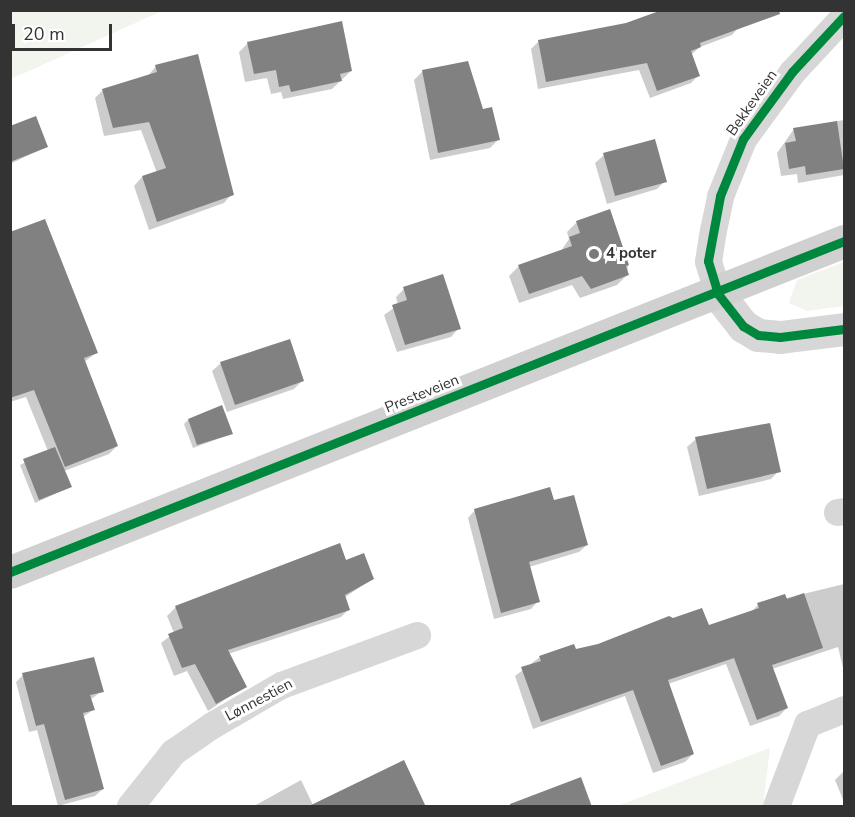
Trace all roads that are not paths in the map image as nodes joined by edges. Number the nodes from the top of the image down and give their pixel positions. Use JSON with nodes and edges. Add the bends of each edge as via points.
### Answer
{"nodes":[{"id":1,"x":844,"y":16,"type":"edge"},
{"id":2,"x":844,"y":241,"type":"edge"},
{"id":3,"x":718,"y":294,"type":"junction"},
{"id":4,"x":844,"y":329,"type":"edge"},
{"id":5,"x":10,"y":572,"type":"edge"},
{"id":6,"x":417,"y":635,"type":"dead end"},
{"id":7,"x":844,"y":709,"type":"edge"},
{"id":8,"x":130,"y":807,"type":"edge"},
{"id":9,"x":776,"y":807,"type":"edge"}],
"edges":[{"from":1,"to":3,"type":"street","name":"Bekkeveien","via":[[792,72],[739,148],[720,196],[710,245],[708,261]]},
{"from":2,"to":3,"type":"main road","name":"Presteveien"},
{"from":3,"to":4,"type":"street","via":[[743,326],[758,335],[780,337]]},
{"from":3,"to":5,"type":"main road","name":"Presteveien"},
{"from":6,"to":8,"type":"street","name":"Lønnestien","via":[[281,685],[212,725],[173,752]]},
{"from":7,"to":9,"type":"street","via":[[807,724]]}]}
